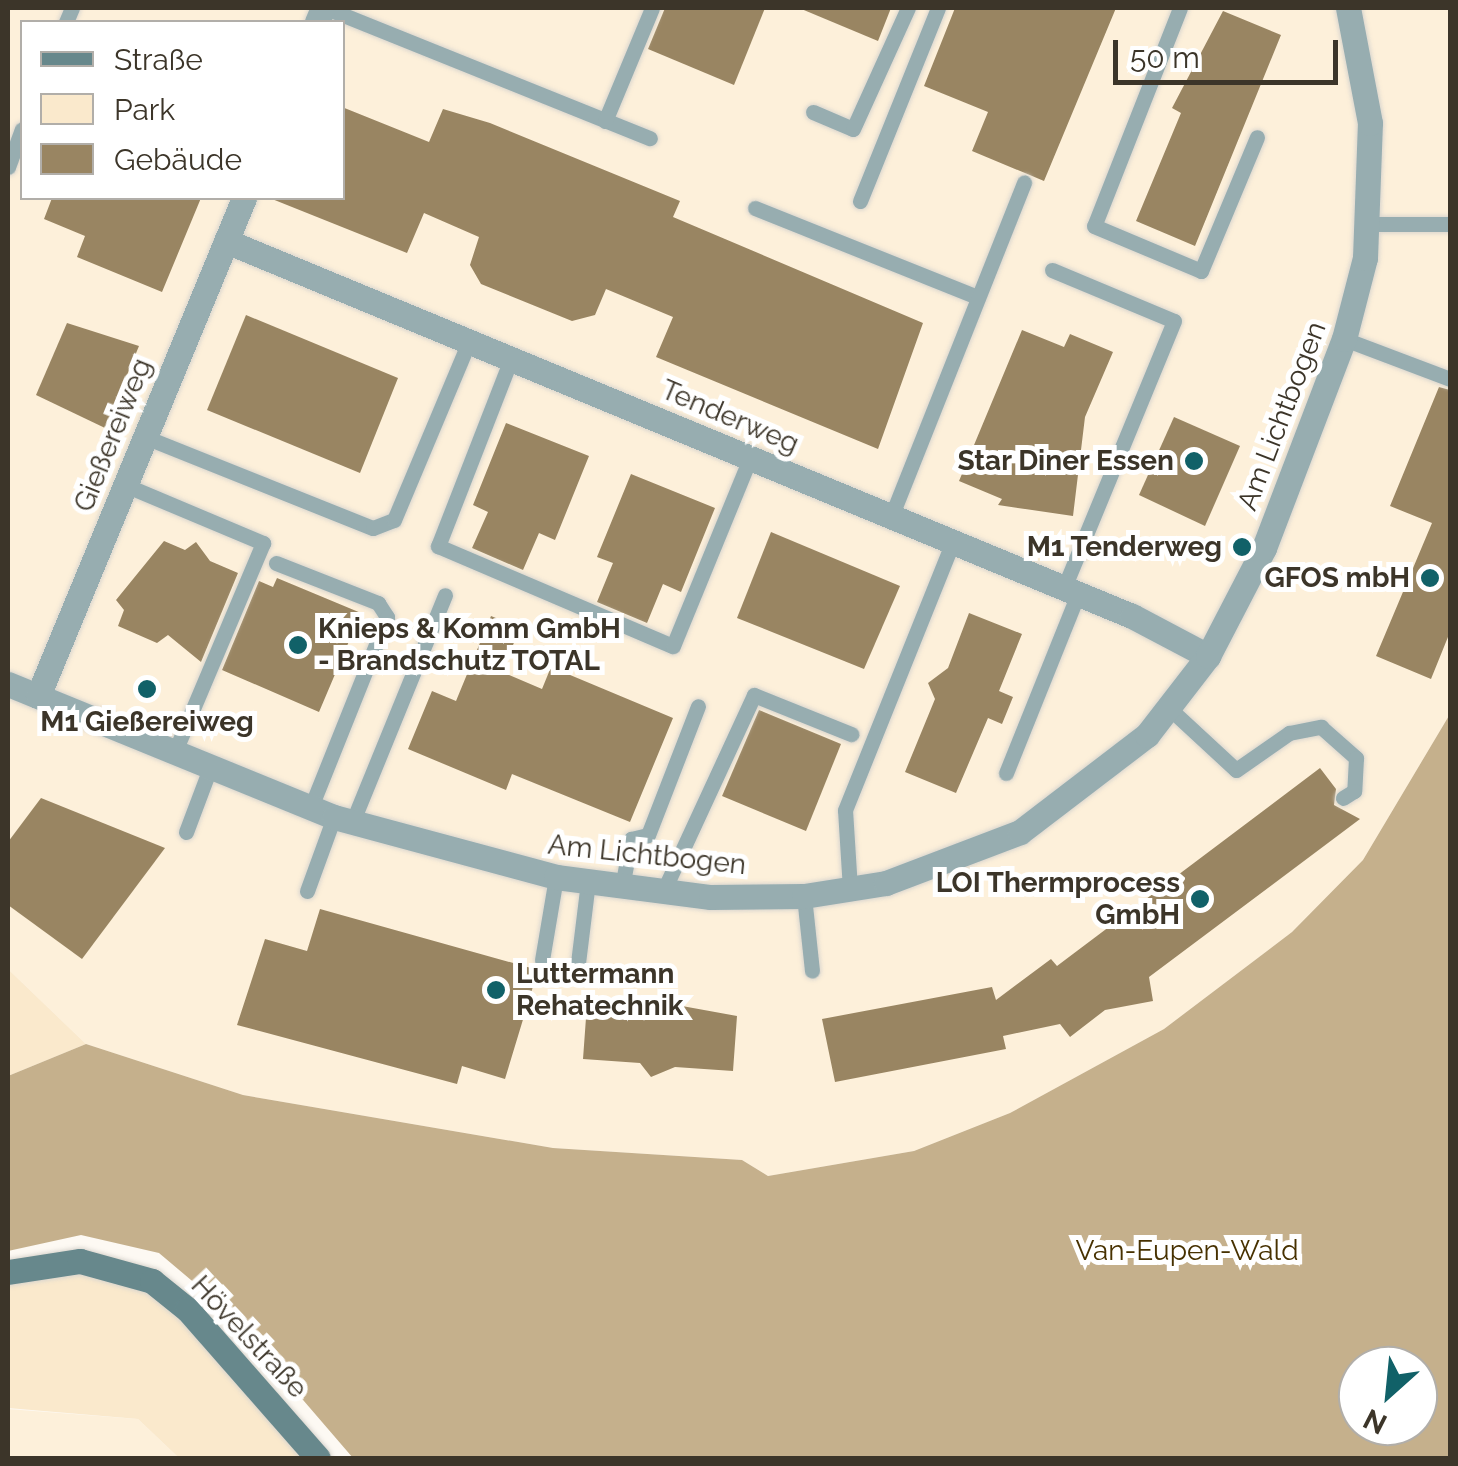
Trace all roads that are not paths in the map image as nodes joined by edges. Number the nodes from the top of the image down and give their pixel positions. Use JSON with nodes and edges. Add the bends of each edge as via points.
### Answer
{"nodes":[{"id":1,"x":325,"y":8,"type":"edge"},
{"id":2,"x":652,"y":8,"type":"edge"},
{"id":3,"x":908,"y":8,"type":"edge"},
{"id":4,"x":938,"y":8,"type":"edge"},
{"id":5,"x":1180,"y":8,"type":"edge"},
{"id":6,"x":1348,"y":8,"type":"edge"},
{"id":7,"x":813,"y":112,"type":"dead end"},
{"id":8,"x":606,"y":121,"type":"junction"},
{"id":9,"x":20,"y":135,"type":"edge"},
{"id":10,"x":650,"y":138,"type":"dead end"},
{"id":11,"x":1257,"y":138,"type":"dead end"},
{"id":12,"x":8,"y":166,"type":"edge"},
{"id":13,"x":1024,"y":183,"type":"dead end"},
{"id":14,"x":243,"y":200,"type":"edge"},
{"id":15,"x":860,"y":200,"type":"dead end"},
{"id":16,"x":755,"y":208,"type":"dead end"},
{"id":17,"x":1370,"y":224,"type":"junction"},
{"id":18,"x":1450,"y":224,"type":"edge"},
{"id":19,"x":226,"y":241,"type":"junction"},
{"id":20,"x":1052,"y":270,"type":"dead end"},
{"id":21,"x":978,"y":297,"type":"junction"},
{"id":22,"x":1344,"y":339,"type":"junction"},
{"id":23,"x":468,"y":342,"type":"junction"},
{"id":24,"x":511,"y":359,"type":"junction"},
{"id":25,"x":1450,"y":380,"type":"edge"},
{"id":26,"x":145,"y":437,"type":"junction"},
{"id":27,"x":750,"y":458,"type":"junction"},
{"id":28,"x":125,"y":485,"type":"junction"},
{"id":29,"x":891,"y":517,"type":"junction"},
{"id":30,"x":953,"y":542,"type":"junction"},
{"id":31,"x":276,"y":563,"type":"dead end"},
{"id":32,"x":1071,"y":591,"type":"junction"},
{"id":33,"x":445,"y":595,"type":"dead end"},
{"id":34,"x":1208,"y":656,"type":"junction"},
{"id":35,"x":8,"y":684,"type":"edge"},
{"id":36,"x":38,"y":696,"type":"junction"},
{"id":37,"x":698,"y":706,"type":"dead end"},
{"id":38,"x":1169,"y":708,"type":"junction"},
{"id":39,"x":851,"y":734,"type":"dead end"},
{"id":40,"x":174,"y":754,"type":"junction"},
{"id":41,"x":210,"y":768,"type":"junction"},
{"id":42,"x":1006,"y":772,"type":"dead end"},
{"id":43,"x":1343,"y":798,"type":"dead end"},
{"id":44,"x":332,"y":816,"type":"junction"},
{"id":45,"x":186,"y":832,"type":"dead end"},
{"id":46,"x":556,"y":877,"type":"junction"},
{"id":47,"x":588,"y":882,"type":"junction"},
{"id":48,"x":622,"y":887,"type":"junction"},
{"id":49,"x":850,"y":889,"type":"junction"},
{"id":50,"x":307,"y":892,"type":"dead end"},
{"id":51,"x":663,"y":892,"type":"junction"},
{"id":52,"x":804,"y":896,"type":"junction"},
{"id":53,"x":542,"y":960,"type":"dead end"},
{"id":54,"x":578,"y":962,"type":"dead end"},
{"id":55,"x":812,"y":971,"type":"dead end"},
{"id":56,"x":8,"y":1272,"type":"edge"},
{"id":57,"x":318,"y":1458,"type":"edge"}],
"edges":[{"from":1,"to":8,"type":"lane"},
{"from":2,"to":8,"type":"lane"},
{"from":3,"to":7,"type":"lane","via":[[853,128]]},
{"from":4,"to":15,"type":"lane"},
{"from":5,"to":11,"type":"lane","via":[[1094,226],[1201,271]]},
{"from":6,"to":17,"type":"street","name":"Am Lichtbogen","via":[[1366,81]]},
{"from":8,"to":10,"type":"lane"},
{"from":9,"to":12,"type":"lane"},
{"from":13,"to":21,"type":"lane"},
{"from":14,"to":19,"type":"street","name":"Gießereiweg"},
{"from":16,"to":21,"type":"lane"},
{"from":17,"to":18,"type":"lane"},
{"from":17,"to":22,"type":"street","name":"Am Lichtbogen"},
{"from":19,"to":23,"type":"street","name":"Tenderweg"},
{"from":19,"to":26,"type":"street","name":"Gießereiweg"},
{"from":20,"to":32,"type":"lane","via":[[1174,321]]},
{"from":21,"to":29,"type":"lane"},
{"from":22,"to":25,"type":"lane"},
{"from":22,"to":34,"type":"street","name":"Am Lichtbogen","via":[[1260,557]]},
{"from":23,"to":24,"type":"street","name":"Tenderweg"},
{"from":23,"to":26,"type":"lane","via":[[394,520],[373,528]]},
{"from":24,"to":27,"type":"street","name":"Tenderweg"},
{"from":24,"to":27,"type":"lane","via":[[438,546],[673,646]]},
{"from":26,"to":28,"type":"street","name":"Gießereiweg"},
{"from":27,"to":29,"type":"street","name":"Tenderweg"},
{"from":28,"to":36,"type":"street","name":"Gießereiweg"},
{"from":28,"to":40,"type":"lane","via":[[263,543]]},
{"from":29,"to":30,"type":"street","name":"Tenderweg"},
{"from":30,"to":32,"type":"street","name":"Tenderweg"},
{"from":30,"to":49,"type":"lane","via":[[845,810]]},
{"from":31,"to":44,"type":"lane","via":[[378,603],[387,617]]},
{"from":32,"to":34,"type":"street","name":"Tenderweg"},
{"from":32,"to":42,"type":"lane"},
{"from":33,"to":44,"type":"lane"},
{"from":34,"to":38,"type":"street","name":"Am Lichtbogen"},
{"from":35,"to":36,"type":"street","name":"Am Lichtbogen"},
{"from":36,"to":40,"type":"street","name":"Am Lichtbogen"},
{"from":37,"to":48,"type":"lane","via":[[648,835],[631,840]]},
{"from":38,"to":43,"type":"lane","via":[[1236,770],[1289,733],[1321,727],[1356,758],[1354,791]]},
{"from":38,"to":49,"type":"street","name":"Am Lichtbogen","via":[[1104,774],[1020,832]]},
{"from":39,"to":51,"type":"lane","via":[[754,694]]},
{"from":40,"to":41,"type":"street","name":"Am Lichtbogen"},
{"from":41,"to":44,"type":"street","name":"Am Lichtbogen"},
{"from":41,"to":45,"type":"lane"},
{"from":44,"to":46,"type":"street","name":"Am Lichtbogen"},
{"from":44,"to":50,"type":"lane"},
{"from":46,"to":47,"type":"street","name":"Am Lichtbogen"},
{"from":46,"to":53,"type":"lane"},
{"from":47,"to":48,"type":"street","name":"Am Lichtbogen"},
{"from":47,"to":54,"type":"lane"},
{"from":48,"to":51,"type":"street","name":"Am Lichtbogen"},
{"from":49,"to":52,"type":"street","name":"Am Lichtbogen"},
{"from":51,"to":52,"type":"street","name":"Am Lichtbogen"},
{"from":52,"to":55,"type":"lane"},
{"from":56,"to":57,"type":"main road","name":"Hövelstraße","via":[[80,1261],[152,1281],[188,1308]]}]}
